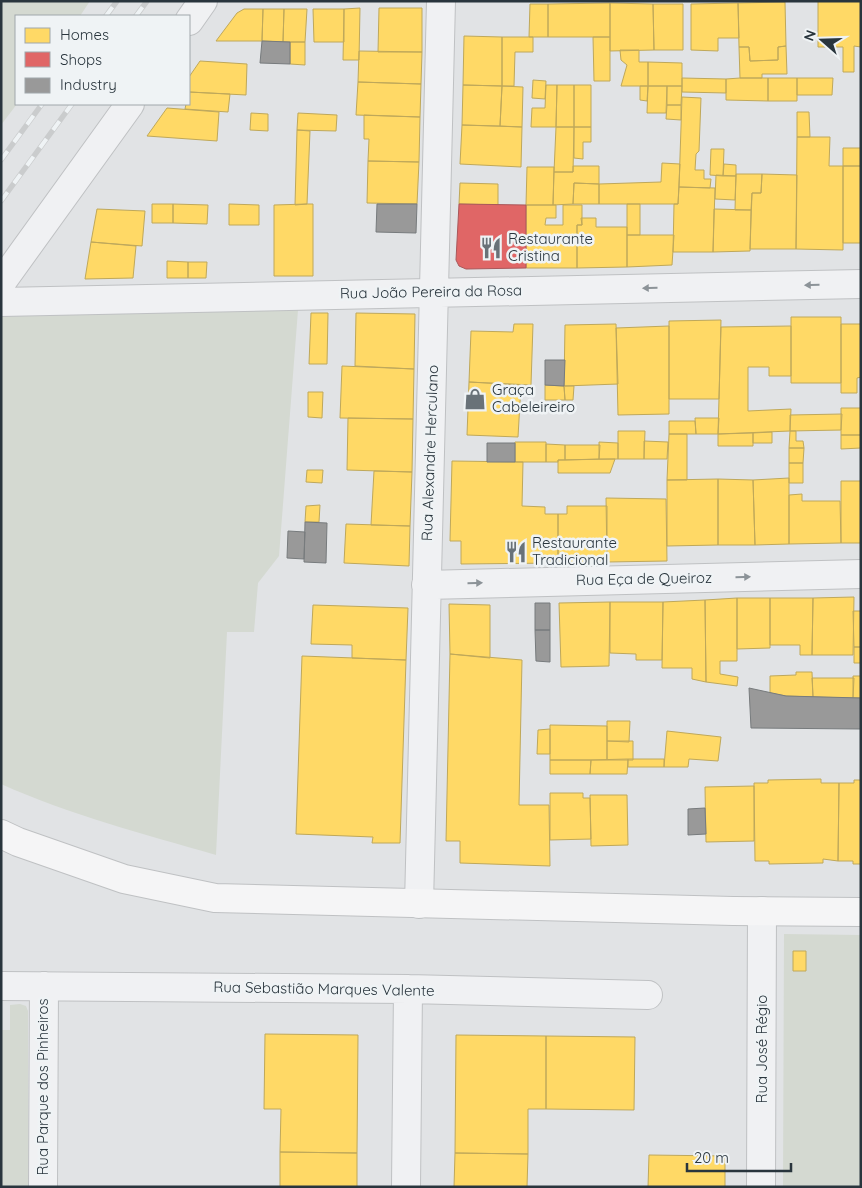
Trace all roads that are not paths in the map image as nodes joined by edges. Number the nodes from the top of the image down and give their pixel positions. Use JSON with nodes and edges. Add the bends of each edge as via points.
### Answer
{"nodes":[{"id":1,"x":203,"y":1,"type":"edge"},
{"id":2,"x":441,"y":1,"type":"edge"},
{"id":3,"x":190,"y":20,"type":"edge"},
{"id":4,"x":129,"y":105,"type":"edge"},
{"id":5,"x":1,"y":283,"type":"edge"},
{"id":6,"x":861,"y":284,"type":"edge"},
{"id":7,"x":434,"y":292,"type":"junction"},
{"id":8,"x":1,"y":302,"type":"edge"},
{"id":9,"x":861,"y":574,"type":"edge"},
{"id":10,"x":426,"y":585,"type":"junction"},
{"id":11,"x":1,"y":834,"type":"edge"},
{"id":12,"x":419,"y":904,"type":"junction"},
{"id":13,"x":762,"y":911,"type":"junction"},
{"id":14,"x":861,"y":912,"type":"edge"},
{"id":15,"x":1,"y":986,"type":"edge"},
{"id":16,"x":44,"y":986,"type":"junction"},
{"id":17,"x":408,"y":989,"type":"junction"},
{"id":18,"x":648,"y":995,"type":"dead end"},
{"id":19,"x":43,"y":1187,"type":"edge"},
{"id":20,"x":406,"y":1187,"type":"edge"},
{"id":21,"x":761,"y":1187,"type":"edge"}],
"edges":[{"from":1,"to":3,"type":"street"},
{"from":2,"to":7,"type":"street","name":"Rua Alexandre Herculano"},
{"from":4,"to":5,"type":"street"},
{"from":6,"to":7,"type":"street","name":"Rua João Pereira da Rosa","one_way":true},
{"from":7,"to":8,"type":"street","name":"Rua João Pereira da Rosa"},
{"from":7,"to":10,"type":"street","name":"Rua Alexandre Herculano"},
{"from":10,"to":9,"type":"street","name":"Rua Eça de Queiroz","one_way":true},
{"from":10,"to":12,"type":"street","name":"Rua Alexandre Herculano"},
{"from":11,"to":12,"type":"street","via":[[124,879],[215,898]]},
{"from":12,"to":13,"type":"street"},
{"from":13,"to":14,"type":"street"},
{"from":13,"to":21,"type":"street","name":"Rua José Régio"},
{"from":15,"to":16,"type":"street","name":"Rua Sebastião Marques Valente"},
{"from":16,"to":17,"type":"street","name":"Rua Sebastião Marques Valente"},
{"from":16,"to":19,"type":"street","name":"Rua Parque dos Pinheiros"},
{"from":17,"to":18,"type":"street","name":"Rua Sebastião Marques Valente"},
{"from":17,"to":20,"type":"street"}]}
